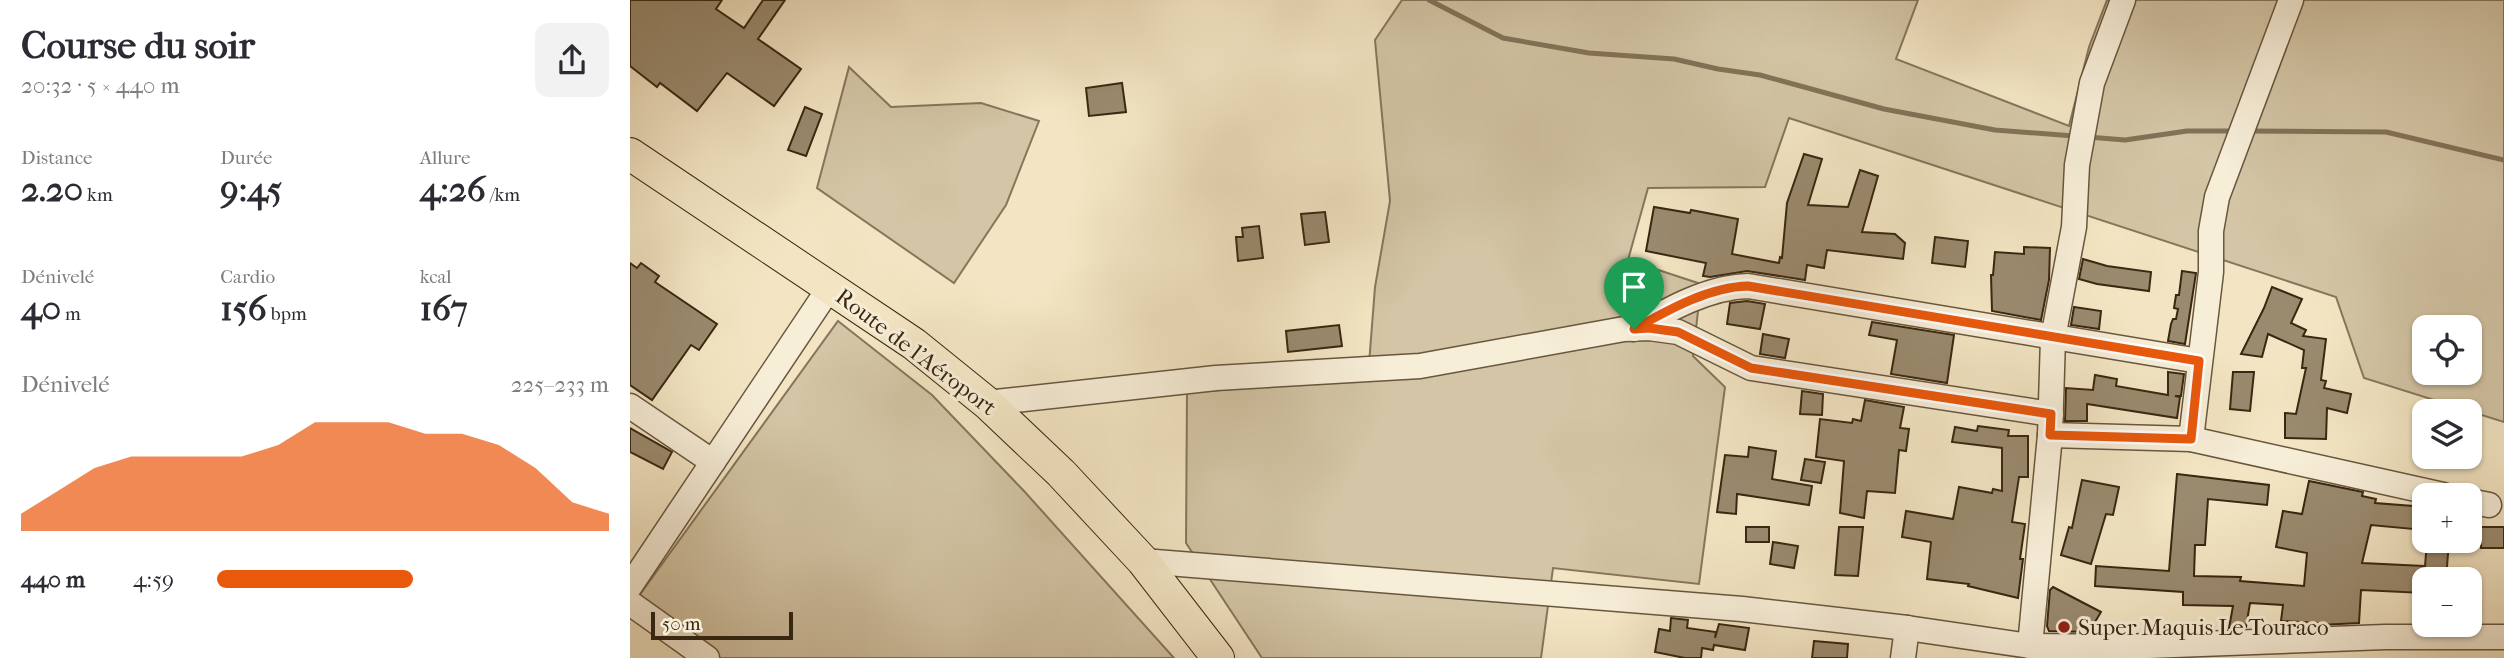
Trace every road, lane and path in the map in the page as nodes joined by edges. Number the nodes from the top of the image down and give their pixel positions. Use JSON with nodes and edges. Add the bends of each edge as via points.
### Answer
{"nodes":[{"id":1,"x":2123,"y":0,"type":"edge"},
{"id":2,"x":2291,"y":0,"type":"edge"},
{"id":3,"x":630,"y":154,"type":"edge"},
{"id":4,"x":830,"y":287,"type":"junction"},
{"id":5,"x":1634,"y":329,"type":"junction"},
{"id":6,"x":2053,"y":338,"type":"junction"},
{"id":7,"x":2199,"y":361,"type":"junction"},
{"id":8,"x":987,"y":403,"type":"junction"},
{"id":9,"x":630,"y":406,"type":"edge"},
{"id":10,"x":2050,"y":425,"type":"junction"},
{"id":11,"x":2191,"y":439,"type":"junction"},
{"id":12,"x":713,"y":462,"type":"junction"},
{"id":13,"x":2412,"y":488,"type":"edge"},
{"id":14,"x":1143,"y":561,"type":"junction"},
{"id":15,"x":630,"y":589,"type":"edge"},
{"id":16,"x":1907,"y":628,"type":"junction"},
{"id":17,"x":2504,"y":637,"type":"edge"},
{"id":18,"x":2371,"y":648,"type":"edge"},
{"id":19,"x":2019,"y":649,"type":"edge"},
{"id":20,"x":2123,"y":652,"type":"edge"},
{"id":21,"x":706,"y":658,"type":"edge"},
{"id":22,"x":1218,"y":658,"type":"edge"},
{"id":23,"x":1903,"y":658,"type":"edge"}],
"edges":[{"from":1,"to":6,"type":"street","via":[[2092,83],[2077,165],[2074,227]]},
{"from":2,"to":7,"type":"street","via":[[2217,197]]},
{"from":3,"to":4,"type":"main road","name":"Route de l'Aéroport"},
{"from":4,"to":8,"type":"main road","name":"Route de l'Aéroport","via":[[914,344]]},
{"from":4,"to":12,"type":"street"},
{"from":5,"to":6,"type":"street","via":[[1709,294],[1748,286]]},
{"from":5,"to":8,"type":"street","via":[[1420,366],[1216,379]]},
{"from":5,"to":10,"type":"street","via":[[1678,332],[1751,368]]},
{"from":6,"to":7,"type":"street"},
{"from":6,"to":10,"type":"street"},
{"from":7,"to":11,"type":"street"},
{"from":8,"to":14,"type":"main road","name":"Route de l'Aéroport"},
{"from":9,"to":12,"type":"street"},
{"from":10,"to":11,"type":"street"},
{"from":10,"to":19,"type":"street"},
{"from":11,"to":13,"type":"street"},
{"from":12,"to":15,"type":"street"},
{"from":14,"to":16,"type":"street","via":[[1728,608]]},
{"from":14,"to":22,"type":"main road","name":"Route de l'Aéroport"},
{"from":15,"to":21,"type":"street"},
{"from":16,"to":19,"type":"street"},
{"from":16,"to":23,"type":"street"},
{"from":17,"to":18,"type":"street"},
{"from":18,"to":20,"type":"street"},
{"from":19,"to":20,"type":"street"}]}
